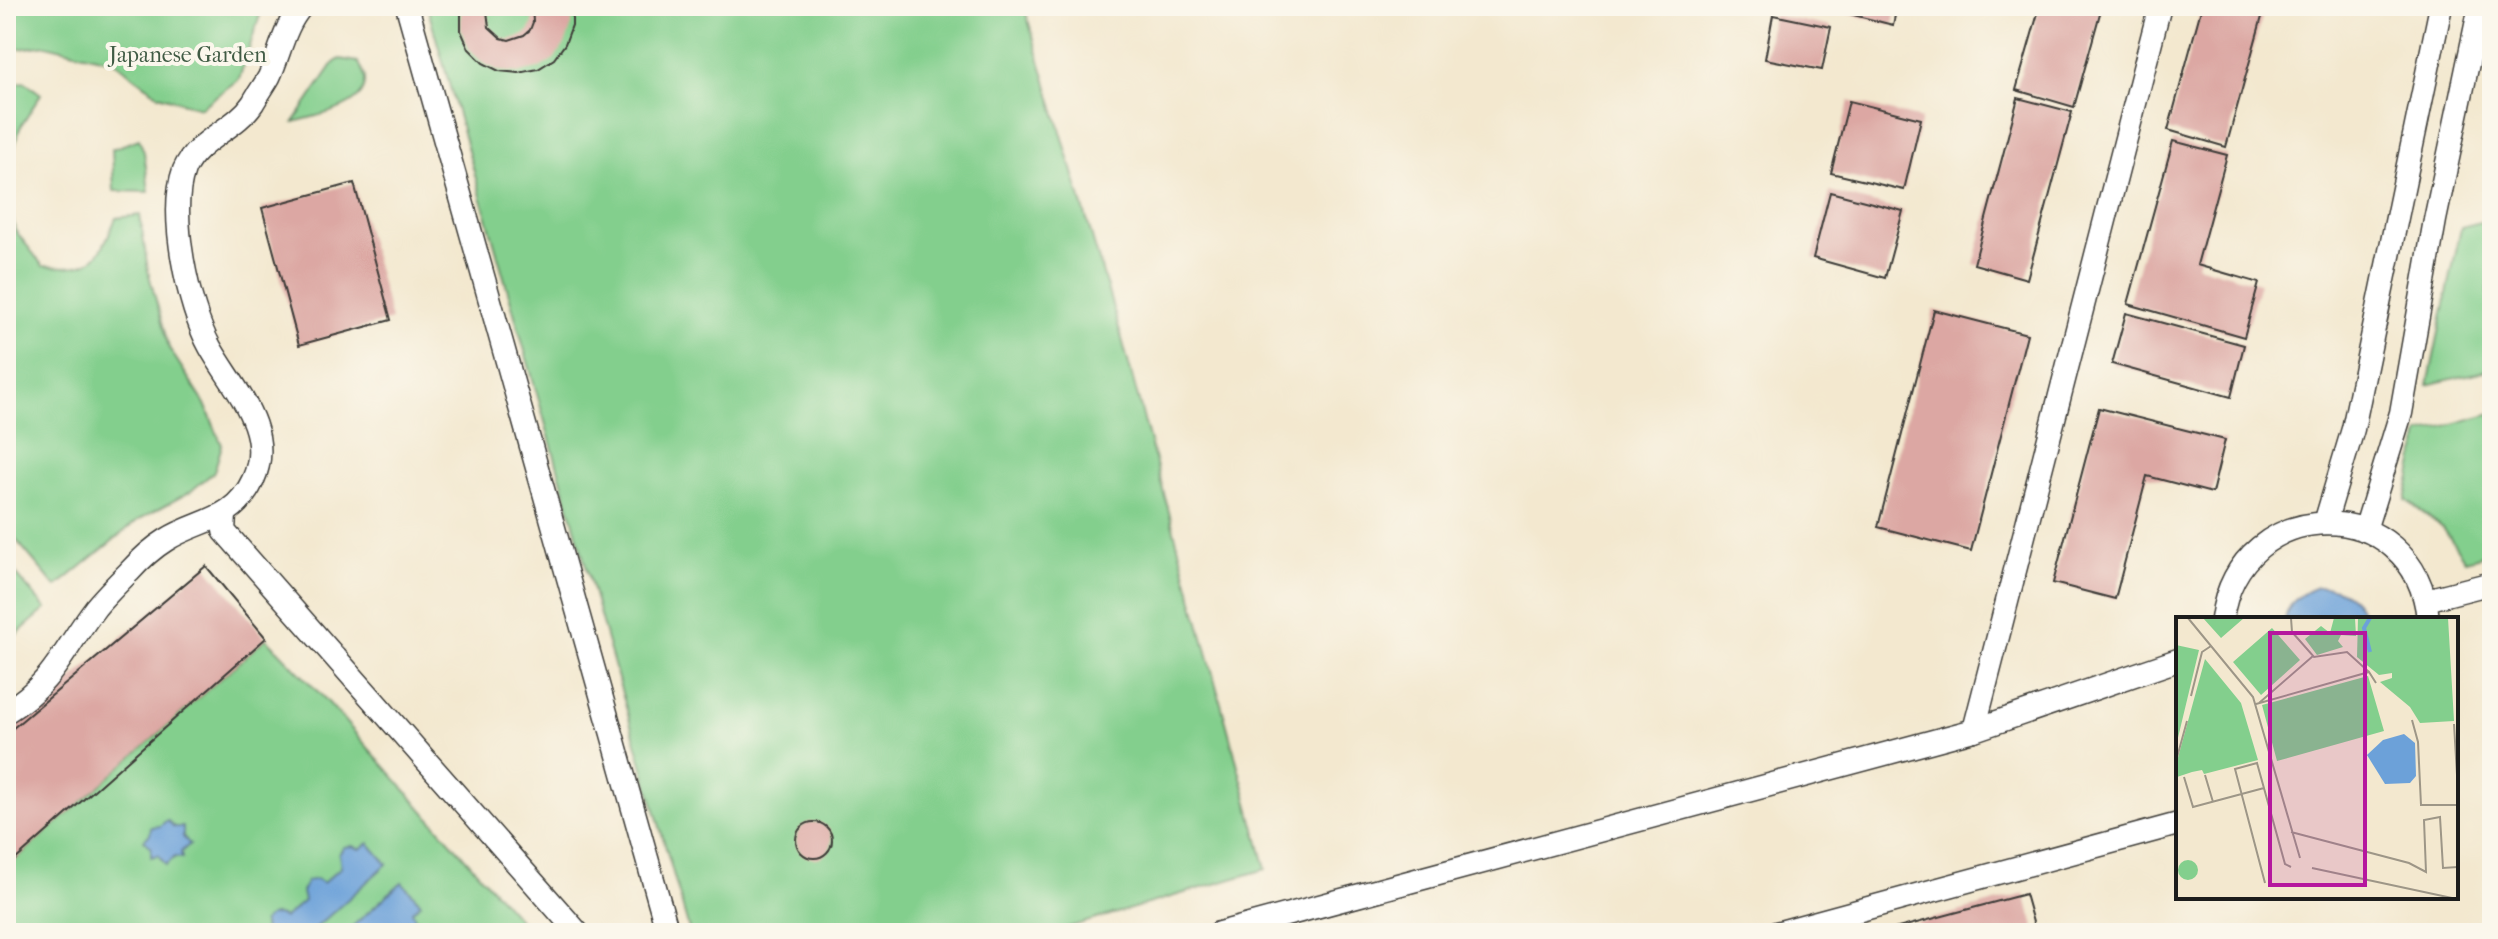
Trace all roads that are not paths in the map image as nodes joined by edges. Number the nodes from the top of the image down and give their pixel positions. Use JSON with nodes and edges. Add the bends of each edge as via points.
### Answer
{"nodes":[{"id":1,"x":302,"y":6,"type":"edge"},
{"id":2,"x":407,"y":6,"type":"edge"},
{"id":3,"x":2160,"y":6,"type":"edge"},
{"id":4,"x":2441,"y":6,"type":"edge"},
{"id":5,"x":2480,"y":6,"type":"edge"},
{"id":6,"x":225,"y":515,"type":"junction"},
{"id":7,"x":2325,"y":523,"type":"junction"},
{"id":8,"x":2365,"y":530,"type":"junction"},
{"id":9,"x":2492,"y":583,"type":"edge"},
{"id":10,"x":2427,"y":610,"type":"edge"},
{"id":11,"x":2222,"y":617,"type":"edge"},
{"id":12,"x":2176,"y":661,"type":"edge"},
{"id":13,"x":6,"y":712,"type":"edge"},
{"id":14,"x":1974,"y":730,"type":"junction"},
{"id":15,"x":2176,"y":825,"type":"edge"},
{"id":16,"x":578,"y":933,"type":"edge"},
{"id":17,"x":668,"y":933,"type":"edge"},
{"id":18,"x":1219,"y":933,"type":"edge"},
{"id":19,"x":1776,"y":933,"type":"edge"}],
"edges":[{"from":1,"to":6,"type":"lane","via":[[249,108],[197,149],[184,171],[179,206],[195,316],[258,433],[253,479]]},
{"from":2,"to":17,"type":"lane"},
{"from":3,"to":14,"type":"lane"},
{"from":4,"to":7,"type":"lane","via":[[2353,429]]},
{"from":5,"to":8,"type":"lane","via":[[2401,413]]},
{"from":6,"to":13,"type":"lane","via":[[166,540],[133,568],[96,607],[53,673]]},
{"from":6,"to":16,"type":"lane","via":[[224,531]]},
{"from":7,"to":8,"type":"lane"},
{"from":7,"to":11,"type":"lane","via":[[2284,531],[2260,545],[2228,590]]},
{"from":8,"to":10,"type":"lane","via":[[2404,558]]},
{"from":9,"to":10,"type":"lane"},
{"from":12,"to":14,"type":"lane"},
{"from":14,"to":18,"type":"lane"},
{"from":15,"to":19,"type":"lane"}]}
